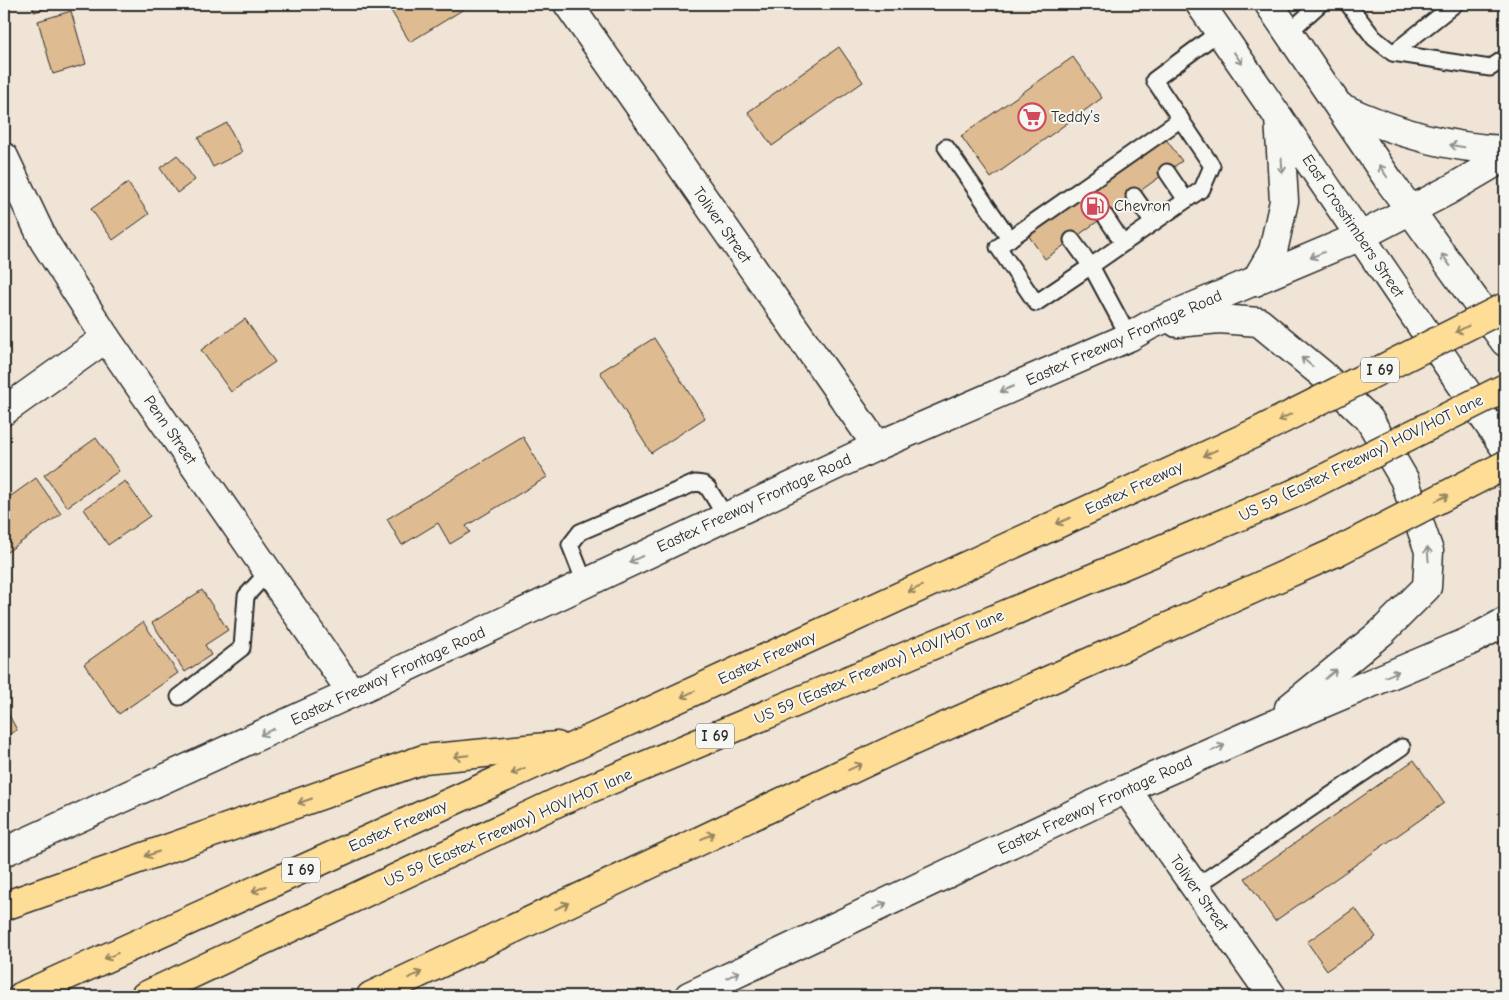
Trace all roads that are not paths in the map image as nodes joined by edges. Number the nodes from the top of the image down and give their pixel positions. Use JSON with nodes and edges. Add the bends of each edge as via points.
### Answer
{"nodes":[{"id":1,"x":568,"y":4,"type":"edge"},
{"id":2,"x":1200,"y":4,"type":"edge"},
{"id":3,"x":1269,"y":4,"type":"edge"},
{"id":4,"x":1320,"y":4,"type":"edge"},
{"id":5,"x":1348,"y":4,"type":"edge"},
{"id":6,"x":1455,"y":4,"type":"edge"},
{"id":7,"x":1220,"y":32,"type":"junction"},
{"id":8,"x":1288,"y":33,"type":"junction"},
{"id":9,"x":1393,"y":54,"type":"junction"},
{"id":10,"x":1505,"y":58,"type":"edge"},
{"id":11,"x":1340,"y":107,"type":"junction"},
{"id":12,"x":1279,"y":118,"type":"junction"},
{"id":13,"x":1181,"y":119,"type":"junction"},
{"id":14,"x":946,"y":147,"type":"dead end"},
{"id":15,"x":1505,"y":150,"type":"edge"},
{"id":16,"x":4,"y":157,"type":"edge"},
{"id":17,"x":1505,"y":157,"type":"edge"},
{"id":18,"x":1167,"y":172,"type":"dead end"},
{"id":19,"x":1134,"y":196,"type":"dead end"},
{"id":20,"x":1186,"y":200,"type":"junction"},
{"id":21,"x":1410,"y":211,"type":"junction"},
{"id":22,"x":1105,"y":216,"type":"dead end"},
{"id":23,"x":1153,"y":223,"type":"junction"},
{"id":24,"x":1361,"y":236,"type":"junction"},
{"id":25,"x":1010,"y":239,"type":"junction"},
{"id":26,"x":1072,"y":240,"type":"dead end"},
{"id":27,"x":1124,"y":243,"type":"junction"},
{"id":28,"x":1091,"y":266,"type":"junction"},
{"id":29,"x":1255,"y":282,"type":"junction"},
{"id":30,"x":1505,"y":307,"type":"edge"},
{"id":31,"x":1140,"y":331,"type":"junction"},
{"id":32,"x":106,"y":338,"type":"junction"},
{"id":33,"x":1505,"y":342,"type":"edge"},
{"id":34,"x":1505,"y":388,"type":"edge"},
{"id":35,"x":4,"y":411,"type":"edge"},
{"id":36,"x":877,"y":446,"type":"junction"},
{"id":37,"x":1505,"y":448,"type":"edge"},
{"id":38,"x":1505,"y":465,"type":"edge"},
{"id":39,"x":726,"y":517,"type":"junction"},
{"id":40,"x":268,"y":572,"type":"junction"},
{"id":41,"x":585,"y":583,"type":"junction"},
{"id":42,"x":1505,"y":622,"type":"edge"},
{"id":43,"x":1505,"y":641,"type":"edge"},
{"id":44,"x":1468,"y":642,"type":"junction"},
{"id":45,"x":352,"y":693,"type":"junction"},
{"id":46,"x":179,"y":697,"type":"dead end"},
{"id":47,"x":1267,"y":727,"type":"junction"},
{"id":48,"x":579,"y":744,"type":"junction"},
{"id":49,"x":1402,"y":747,"type":"dead end"},
{"id":50,"x":1126,"y":789,"type":"junction"},
{"id":51,"x":4,"y":852,"type":"edge"},
{"id":52,"x":1195,"y":887,"type":"junction"},
{"id":53,"x":4,"y":906,"type":"edge"},
{"id":54,"x":22,"y":996,"type":"edge"},
{"id":55,"x":145,"y":996,"type":"edge"},
{"id":56,"x":371,"y":996,"type":"edge"},
{"id":57,"x":689,"y":996,"type":"edge"},
{"id":58,"x":1272,"y":996,"type":"edge"}],
"edges":[{"from":1,"to":36,"type":"main road","name":"Toliver Street"},
{"from":2,"to":7,"type":"main road","name":"East Crosstimbers Street"},
{"from":3,"to":8,"type":"main road"},
{"from":4,"to":8,"type":"lane"},
{"from":5,"to":9,"type":"lane","via":[[1374,38]]},
{"from":6,"to":9,"type":"lane"},
{"from":7,"to":12,"type":"main road","name":"East Crosstimbers Street","one_way":true},
{"from":7,"to":13,"type":"lane","via":[[1154,80]]},
{"from":8,"to":11,"type":"main road"},
{"from":9,"to":10,"type":"lane","via":[[1490,68]]},
{"from":15,"to":11,"type":"main road","one_way":true,"via":[[1450,145],[1406,134]]},
{"from":21,"to":11,"type":"main road","one_way":true},
{"from":12,"to":24,"type":"main road","name":"East Crosstimbers Street"},
{"from":12,"to":29,"type":"main road","one_way":true,"via":[[1284,201],[1273,251]]},
{"from":13,"to":20,"type":"lane","via":[[1212,166],[1202,189]]},
{"from":13,"to":25,"type":"lane","via":[[1088,189]]},
{"from":14,"to":25,"type":"lane"},
{"from":16,"to":32,"type":"main road","name":"Penn Street","via":[[44,241]]},
{"from":17,"to":21,"type":"main road","name":"Eastex Freeway Frontage Road"},
{"from":18,"to":20,"type":"lane"},
{"from":19,"to":23,"type":"lane"},
{"from":20,"to":23,"type":"lane"},
{"from":21,"to":24,"type":"main road","name":"Eastex Freeway Frontage Road"},
{"from":33,"to":21,"type":"main road","one_way":true},
{"from":22,"to":27,"type":"lane"},
{"from":23,"to":27,"type":"lane"},
{"from":24,"to":29,"type":"main road","name":"Eastex Freeway Frontage Road","one_way":true},
{"from":24,"to":37,"type":"main road","name":"East Crosstimbers Street"},
{"from":25,"to":28,"type":"lane","via":[[998,247],[1036,303]]},
{"from":26,"to":28,"type":"lane"},
{"from":27,"to":28,"type":"lane"},
{"from":28,"to":31,"type":"lane"},
{"from":29,"to":31,"type":"main road","name":"Eastex Freeway Frontage Road"},
{"from":30,"to":48,"type":"highway","name":"Eastex Freeway","number":"I 69","one_way":true,"bridge":true,"via":[[1254,433]]},
{"from":31,"to":36,"type":"main road","name":"Eastex Freeway Frontage Road","one_way":true},
{"from":47,"to":31,"type":"main road","one_way":true,"via":[[1382,632],[1427,587],[1429,551],[1404,479],[1369,419],[1322,374],[1259,322],[1220,319]]},
{"from":32,"to":35,"type":"main road"},
{"from":32,"to":40,"type":"main road","name":"Penn Street"},
{"from":34,"to":55,"type":"highway","name":"US 59 (Eastex Freeway) HOV/HOT lane","number":"I 69","bridge":true,"via":[[1293,494],[558,802]]},
{"from":36,"to":39,"type":"main road","name":"Eastex Freeway Frontage Road"},
{"from":56,"to":38,"type":"highway","one_way":true,"bridge":true,"via":[[890,751],[1336,552]]},
{"from":39,"to":41,"type":"main road","name":"Eastex Freeway Frontage Road","one_way":true},
{"from":39,"to":41,"type":"lane","via":[[708,488],[695,483],[580,532],[570,545]]},
{"from":40,"to":45,"type":"main road","name":"Penn Street"},
{"from":40,"to":46,"type":"lane","via":[[246,596],[242,648]]},
{"from":41,"to":45,"type":"main road","name":"Eastex Freeway Frontage Road"},
{"from":42,"to":44,"type":"main road","name":"Eastex Freeway Frontage Road"},
{"from":43,"to":44,"type":"main road"},
{"from":47,"to":44,"type":"main road","name":"Eastex Freeway Frontage Road","one_way":true},
{"from":45,"to":51,"type":"main road","name":"Eastex Freeway Frontage Road","one_way":true},
{"from":50,"to":47,"type":"main road","name":"Eastex Freeway Frontage Road","one_way":true},
{"from":48,"to":53,"type":"highway","one_way":true,"via":[[424,759]]},
{"from":48,"to":54,"type":"highway","name":"Eastex Freeway","number":"I 69","one_way":true},
{"from":49,"to":52,"type":"lane"},
{"from":50,"to":52,"type":"main road","name":"Toliver Street"},
{"from":57,"to":50,"type":"main road","name":"Eastex Freeway Frontage Road","one_way":true},
{"from":52,"to":58,"type":"main road","name":"Toliver Street"}]}
